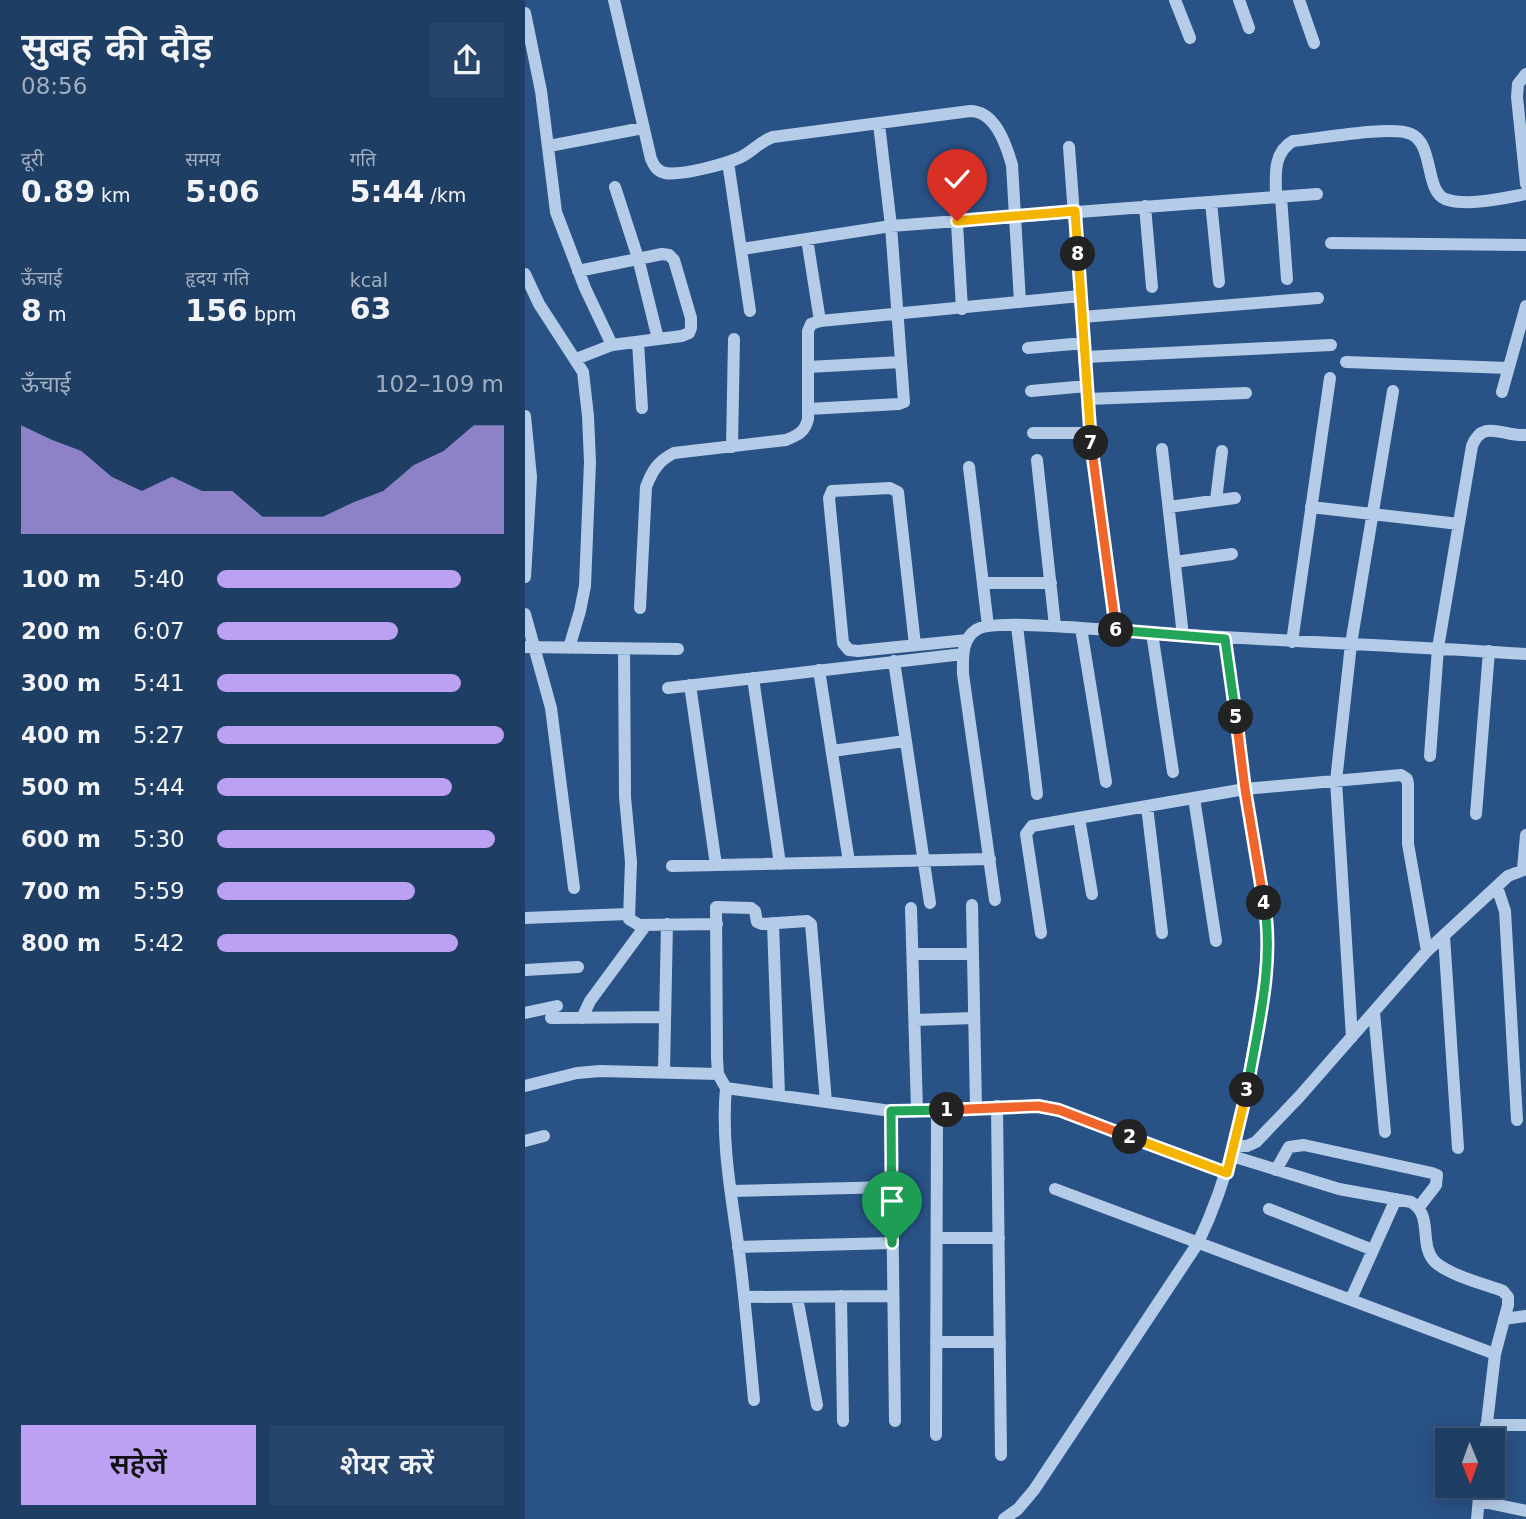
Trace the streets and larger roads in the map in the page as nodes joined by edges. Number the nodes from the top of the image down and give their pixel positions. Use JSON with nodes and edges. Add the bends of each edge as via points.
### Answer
{"nodes":[{"id":1,"x":614,"y":0,"type":"edge"},
{"id":2,"x":1175,"y":0,"type":"edge"},
{"id":3,"x":1239,"y":0,"type":"edge"},
{"id":4,"x":1299,"y":0,"type":"edge"},
{"id":5,"x":525,"y":13,"type":"edge"},
{"id":6,"x":1249,"y":28,"type":"dead end"},
{"id":7,"x":1190,"y":38,"type":"dead end"},
{"id":8,"x":1314,"y":43,"type":"dead end"},
{"id":9,"x":1526,"y":74,"type":"edge"},
{"id":10,"x":879,"y":124,"type":"junction"},
{"id":11,"x":643,"y":128,"type":"junction"},
{"id":12,"x":549,"y":146,"type":"junction"},
{"id":13,"x":1069,"y":147,"type":"dead end"},
{"id":14,"x":728,"y":162,"type":"junction"},
{"id":15,"x":954,"y":172,"type":"dead end"},
{"id":16,"x":1526,"y":184,"type":"edge"},
{"id":17,"x":615,"y":187,"type":"dead end"},
{"id":18,"x":1317,"y":194,"type":"dead end"},
{"id":19,"x":1526,"y":194,"type":"edge"},
{"id":20,"x":1279,"y":197,"type":"junction"},
{"id":21,"x":1211,"y":202,"type":"junction"},
{"id":22,"x":1145,"y":206,"type":"junction"},
{"id":23,"x":1075,"y":211,"type":"junction"},
{"id":24,"x":1015,"y":217,"type":"junction"},
{"id":25,"x":957,"y":221,"type":"junction"},
{"id":26,"x":891,"y":226,"type":"junction"},
{"id":27,"x":807,"y":239,"type":"junction"},
{"id":28,"x":1331,"y":243,"type":"dead end"},
{"id":29,"x":1526,"y":245,"type":"edge"},
{"id":30,"x":742,"y":249,"type":"junction"},
{"id":31,"x":638,"y":258,"type":"junction"},
{"id":32,"x":578,"y":271,"type":"junction"},
{"id":33,"x":525,"y":274,"type":"edge"},
{"id":34,"x":1287,"y":279,"type":"dead end"},
{"id":35,"x":1219,"y":282,"type":"dead end"},
{"id":36,"x":1152,"y":287,"type":"dead end"},
{"id":37,"x":1080,"y":296,"type":"junction"},
{"id":38,"x":1318,"y":298,"type":"dead end"},
{"id":39,"x":1020,"y":302,"type":"junction"},
{"id":40,"x":1526,"y":306,"type":"edge"},
{"id":41,"x":962,"y":309,"type":"junction"},
{"id":42,"x":750,"y":311,"type":"dead end"},
{"id":43,"x":897,"y":314,"type":"junction"},
{"id":44,"x":1082,"y":317,"type":"junction"},
{"id":45,"x":820,"y":321,"type":"junction"},
{"id":46,"x":658,"y":339,"type":"junction"},
{"id":47,"x":734,"y":339,"type":"dead end"},
{"id":48,"x":638,"y":342,"type":"junction"},
{"id":49,"x":1084,"y":343,"type":"junction"},
{"id":50,"x":612,"y":345,"type":"junction"},
{"id":51,"x":1331,"y":345,"type":"dead end"},
{"id":52,"x":1028,"y":348,"type":"dead end"},
{"id":53,"x":1084,"y":357,"type":"junction"},
{"id":54,"x":576,"y":359,"type":"junction"},
{"id":55,"x":901,"y":362,"type":"junction"},
{"id":56,"x":1346,"y":362,"type":"dead end"},
{"id":57,"x":808,"y":367,"type":"junction"},
{"id":58,"x":1509,"y":368,"type":"junction"},
{"id":59,"x":1330,"y":378,"type":"dead end"},
{"id":60,"x":1031,"y":391,"type":"dead end"},
{"id":61,"x":1393,"y":391,"type":"dead end"},
{"id":62,"x":1501,"y":392,"type":"dead end"},
{"id":63,"x":1087,"y":393,"type":"junction"},
{"id":64,"x":1246,"y":393,"type":"dead end"},
{"id":65,"x":642,"y":408,"type":"dead end"},
{"id":66,"x":808,"y":409,"type":"junction"},
{"id":67,"x":525,"y":416,"type":"edge"},
{"id":68,"x":1033,"y":433,"type":"dead end"},
{"id":69,"x":1090,"y":433,"type":"junction"},
{"id":70,"x":1526,"y":435,"type":"edge"},
{"id":71,"x":732,"y":447,"type":"junction"},
{"id":72,"x":1162,"y":449,"type":"dead end"},
{"id":73,"x":1222,"y":451,"type":"dead end"},
{"id":74,"x":528,"y":452,"type":"edge"},
{"id":75,"x":1037,"y":460,"type":"dead end"},
{"id":76,"x":969,"y":467,"type":"dead end"},
{"id":77,"x":1235,"y":498,"type":"dead end"},
{"id":78,"x":1216,"y":500,"type":"junction"},
{"id":79,"x":1168,"y":507,"type":"junction"},
{"id":80,"x":1311,"y":507,"type":"junction"},
{"id":81,"x":1371,"y":515,"type":"junction"},
{"id":82,"x":1459,"y":524,"type":"junction"},
{"id":83,"x":1232,"y":554,"type":"dead end"},
{"id":84,"x":1175,"y":562,"type":"junction"},
{"id":85,"x":525,"y":577,"type":"edge"},
{"id":86,"x":983,"y":583,"type":"junction"},
{"id":87,"x":1051,"y":583,"type":"junction"},
{"id":88,"x":639,"y":608,"type":"dead end"},
{"id":89,"x":525,"y":614,"type":"edge"},
{"id":90,"x":988,"y":625,"type":"junction"},
{"id":91,"x":1017,"y":626,"type":"junction"},
{"id":92,"x":1055,"y":626,"type":"junction"},
{"id":93,"x":1081,"y":628,"type":"junction"},
{"id":94,"x":1116,"y":631,"type":"junction"},
{"id":95,"x":1152,"y":634,"type":"junction"},
{"id":96,"x":1183,"y":636,"type":"junction"},
{"id":97,"x":1225,"y":639,"type":"junction"},
{"id":98,"x":967,"y":640,"type":"junction"},
{"id":99,"x":1292,"y":642,"type":"junction"},
{"id":100,"x":915,"y":645,"type":"junction"},
{"id":101,"x":1352,"y":645,"type":"junction"},
{"id":102,"x":529,"y":647,"type":"edge"},
{"id":103,"x":569,"y":648,"type":"junction"},
{"id":104,"x":1438,"y":648,"type":"junction"},
{"id":105,"x":624,"y":649,"type":"junction"},
{"id":106,"x":678,"y":649,"type":"dead end"},
{"id":107,"x":1489,"y":651,"type":"junction"},
{"id":108,"x":963,"y":654,"type":"junction"},
{"id":109,"x":1526,"y":654,"type":"edge"},
{"id":110,"x":894,"y":662,"type":"junction"},
{"id":111,"x":819,"y":670,"type":"junction"},
{"id":112,"x":753,"y":678,"type":"junction"},
{"id":113,"x":690,"y":685,"type":"junction"},
{"id":114,"x":668,"y":688,"type":"dead end"},
{"id":115,"x":905,"y":741,"type":"junction"},
{"id":116,"x":832,"y":751,"type":"junction"},
{"id":117,"x":1430,"y":756,"type":"dead end"},
{"id":118,"x":1173,"y":772,"type":"dead end"},
{"id":119,"x":1336,"y":781,"type":"junction"},
{"id":120,"x":1106,"y":782,"type":"dead end"},
{"id":121,"x":1245,"y":789,"type":"junction"},
{"id":122,"x":1037,"y":794,"type":"dead end"},
{"id":123,"x":1194,"y":797,"type":"junction"},
{"id":124,"x":1147,"y":806,"type":"junction"},
{"id":125,"x":1476,"y":814,"type":"dead end"},
{"id":126,"x":1079,"y":818,"type":"junction"},
{"id":127,"x":1526,"y":835,"type":"edge"},
{"id":128,"x":990,"y":859,"type":"junction"},
{"id":129,"x":923,"y":861,"type":"junction"},
{"id":130,"x":849,"y":862,"type":"junction"},
{"id":131,"x":780,"y":864,"type":"junction"},
{"id":132,"x":716,"y":865,"type":"junction"},
{"id":133,"x":672,"y":866,"type":"dead end"},
{"id":134,"x":1525,"y":869,"type":"edge"},
{"id":135,"x":1497,"y":887,"type":"junction"},
{"id":136,"x":574,"y":888,"type":"dead end"},
{"id":137,"x":1092,"y":894,"type":"dead end"},
{"id":138,"x":995,"y":900,"type":"dead end"},
{"id":139,"x":930,"y":903,"type":"dead end"},
{"id":140,"x":972,"y":905,"type":"dead end"},
{"id":141,"x":911,"y":908,"type":"dead end"},
{"id":142,"x":628,"y":914,"type":"junction"},
{"id":143,"x":525,"y":918,"type":"edge"},
{"id":144,"x":773,"y":923,"type":"junction"},
{"id":145,"x":667,"y":924,"type":"junction"},
{"id":146,"x":717,"y":924,"type":"junction"},
{"id":147,"x":646,"y":925,"type":"junction"},
{"id":148,"x":1041,"y":933,"type":"dead end"},
{"id":149,"x":1162,"y":933,"type":"dead end"},
{"id":150,"x":1444,"y":936,"type":"junction"},
{"id":151,"x":1216,"y":941,"type":"dead end"},
{"id":152,"x":1427,"y":951,"type":"junction"},
{"id":153,"x":912,"y":954,"type":"junction"},
{"id":154,"x":973,"y":954,"type":"junction"},
{"id":155,"x":578,"y":967,"type":"dead end"},
{"id":156,"x":525,"y":970,"type":"edge"},
{"id":157,"x":557,"y":1006,"type":"dead end"},
{"id":158,"x":1374,"y":1012,"type":"junction"},
{"id":159,"x":525,"y":1013,"type":"edge"},
{"id":160,"x":665,"y":1017,"type":"junction"},
{"id":161,"x":551,"y":1018,"type":"dead end"},
{"id":162,"x":582,"y":1018,"type":"junction"},
{"id":163,"x":974,"y":1018,"type":"junction"},
{"id":164,"x":915,"y":1020,"type":"junction"},
{"id":165,"x":1352,"y":1037,"type":"junction"},
{"id":166,"x":664,"y":1072,"type":"junction"},
{"id":167,"x":718,"y":1074,"type":"junction"},
{"id":168,"x":525,"y":1086,"type":"edge"},
{"id":169,"x":726,"y":1088,"type":"junction"},
{"id":170,"x":779,"y":1095,"type":"junction"},
{"id":171,"x":826,"y":1102,"type":"junction"},
{"id":172,"x":997,"y":1106,"type":"junction"},
{"id":173,"x":976,"y":1108,"type":"junction"},
{"id":174,"x":917,"y":1110,"type":"junction"},
{"id":175,"x":937,"y":1110,"type":"junction"},
{"id":176,"x":891,"y":1111,"type":"junction"},
{"id":177,"x":1517,"y":1120,"type":"dead end"},
{"id":178,"x":1385,"y":1132,"type":"dead end"},
{"id":179,"x":544,"y":1136,"type":"dead end"},
{"id":180,"x":525,"y":1141,"type":"edge"},
{"id":181,"x":1458,"y":1148,"type":"dead end"},
{"id":182,"x":1234,"y":1151,"type":"junction"},
{"id":183,"x":1276,"y":1170,"type":"junction"},
{"id":184,"x":1227,"y":1173,"type":"junction"},
{"id":185,"x":892,"y":1187,"type":"junction"},
{"id":186,"x":1055,"y":1189,"type":"dead end"},
{"id":187,"x":731,"y":1191,"type":"junction"},
{"id":188,"x":1396,"y":1199,"type":"junction"},
{"id":189,"x":1419,"y":1207,"type":"junction"},
{"id":190,"x":1269,"y":1209,"type":"dead end"},
{"id":191,"x":937,"y":1238,"type":"junction"},
{"id":192,"x":999,"y":1238,"type":"junction"},
{"id":193,"x":1198,"y":1242,"type":"junction"},
{"id":194,"x":892,"y":1243,"type":"junction"},
{"id":195,"x":739,"y":1247,"type":"junction"},
{"id":196,"x":1373,"y":1250,"type":"junction"},
{"id":197,"x":841,"y":1296,"type":"junction"},
{"id":198,"x":893,"y":1296,"type":"junction"},
{"id":199,"x":744,"y":1297,"type":"junction"},
{"id":200,"x":796,"y":1297,"type":"junction"},
{"id":201,"x":1351,"y":1299,"type":"junction"},
{"id":202,"x":1526,"y":1316,"type":"edge"},
{"id":203,"x":1504,"y":1319,"type":"junction"},
{"id":204,"x":936,"y":1342,"type":"junction"},
{"id":205,"x":1000,"y":1342,"type":"junction"},
{"id":206,"x":1495,"y":1354,"type":"junction"},
{"id":207,"x":754,"y":1400,"type":"dead end"},
{"id":208,"x":817,"y":1405,"type":"dead end"},
{"id":209,"x":843,"y":1421,"type":"dead end"},
{"id":210,"x":895,"y":1421,"type":"dead end"},
{"id":211,"x":1486,"y":1425,"type":"junction"},
{"id":212,"x":1526,"y":1425,"type":"edge"},
{"id":213,"x":1486,"y":1428,"type":"edge"},
{"id":214,"x":936,"y":1435,"type":"dead end"},
{"id":215,"x":1002,"y":1455,"type":"dead end"},
{"id":216,"x":1480,"y":1498,"type":"edge"},
{"id":217,"x":1479,"y":1502,"type":"junction"},
{"id":218,"x":1521,"y":1513,"type":"edge"},
{"id":219,"x":1004,"y":1519,"type":"edge"},
{"id":220,"x":1477,"y":1519,"type":"edge"}],
"edges":[{"from":1,"to":11,"type":"street"},
{"from":2,"to":7,"type":"street"},
{"from":3,"to":6,"type":"street"},
{"from":4,"to":8,"type":"street"},
{"from":5,"to":12,"type":"street"},
{"from":9,"to":16,"type":"street","via":[[1518,84],[1517,97]]},
{"from":10,"to":14,"type":"street","via":[[773,137]]},
{"from":10,"to":24,"type":"street","via":[[970,111],[988,115],[1012,165]]},
{"from":10,"to":26,"type":"street"},
{"from":11,"to":12,"type":"street"},
{"from":11,"to":14,"type":"street","via":[[655,168],[663,173]]},
{"from":12,"to":32,"type":"street","via":[[556,212]]},
{"from":13,"to":23,"type":"street"},
{"from":14,"to":30,"type":"street"},
{"from":15,"to":25,"type":"street"},
{"from":17,"to":31,"type":"street"},
{"from":18,"to":20,"type":"street"},
{"from":19,"to":20,"type":"street","via":[[1480,201],[1445,199],[1436,189],[1419,141],[1413,135],[1391,132],[1293,141],[1279,156]]},
{"from":20,"to":21,"type":"street"},
{"from":20,"to":34,"type":"street"},
{"from":21,"to":22,"type":"street"},
{"from":21,"to":35,"type":"street"},
{"from":22,"to":23,"type":"street"},
{"from":22,"to":36,"type":"street"},
{"from":23,"to":24,"type":"street"},
{"from":23,"to":37,"type":"street"},
{"from":24,"to":25,"type":"street"},
{"from":24,"to":39,"type":"street"},
{"from":25,"to":26,"type":"street"},
{"from":25,"to":41,"type":"street"},
{"from":26,"to":27,"type":"street"},
{"from":26,"to":43,"type":"street"},
{"from":27,"to":30,"type":"street"},
{"from":27,"to":45,"type":"street"},
{"from":28,"to":29,"type":"street"},
{"from":30,"to":42,"type":"street"},
{"from":31,"to":32,"type":"street"},
{"from":31,"to":46,"type":"street"},
{"from":31,"to":46,"type":"street","via":[[661,254],[674,260],[691,318],[689,333]]},
{"from":32,"to":50,"type":"street"},
{"from":33,"to":54,"type":"street","via":[[550,323]]},
{"from":37,"to":39,"type":"street"},
{"from":37,"to":44,"type":"street"},
{"from":38,"to":44,"type":"street"},
{"from":39,"to":41,"type":"street"},
{"from":40,"to":58,"type":"street"},
{"from":41,"to":43,"type":"street"},
{"from":43,"to":45,"type":"street"},
{"from":43,"to":55,"type":"street"},
{"from":44,"to":49,"type":"street"},
{"from":45,"to":57,"type":"street","via":[[808,331]]},
{"from":46,"to":48,"type":"street"},
{"from":47,"to":71,"type":"street"},
{"from":48,"to":50,"type":"street"},
{"from":48,"to":65,"type":"street"},
{"from":49,"to":52,"type":"street"},
{"from":49,"to":53,"type":"street"},
{"from":50,"to":54,"type":"street"},
{"from":51,"to":53,"type":"street"},
{"from":53,"to":63,"type":"street"},
{"from":54,"to":103,"type":"street","via":[[583,372],[590,463],[585,586]]},
{"from":55,"to":57,"type":"street"},
{"from":55,"to":66,"type":"street","via":[[904,402]]},
{"from":56,"to":58,"type":"street"},
{"from":57,"to":66,"type":"street"},
{"from":58,"to":62,"type":"street"},
{"from":59,"to":80,"type":"street"},
{"from":60,"to":63,"type":"street"},
{"from":61,"to":81,"type":"street"},
{"from":63,"to":64,"type":"street"},
{"from":63,"to":69,"type":"street"},
{"from":66,"to":71,"type":"street","via":[[806,428],[799,435]]},
{"from":67,"to":74,"type":"street"},
{"from":68,"to":69,"type":"street"},
{"from":69,"to":94,"type":"street"},
{"from":70,"to":82,"type":"street","via":[[1490,430],[1476,436]]},
{"from":71,"to":88,"type":"street","via":[[674,453],[652,471],[646,487]]},
{"from":72,"to":79,"type":"street"},
{"from":73,"to":78,"type":"street"},
{"from":74,"to":85,"type":"street"},
{"from":75,"to":87,"type":"street"},
{"from":76,"to":86,"type":"street"},
{"from":77,"to":78,"type":"street"},
{"from":78,"to":79,"type":"street"},
{"from":79,"to":84,"type":"street"},
{"from":80,"to":81,"type":"street"},
{"from":80,"to":99,"type":"street"},
{"from":81,"to":82,"type":"street"},
{"from":81,"to":101,"type":"street"},
{"from":82,"to":104,"type":"street"},
{"from":83,"to":84,"type":"street"},
{"from":84,"to":96,"type":"street"},
{"from":86,"to":87,"type":"street"},
{"from":86,"to":90,"type":"street"},
{"from":87,"to":92,"type":"street"},
{"from":89,"to":102,"type":"street"},
{"from":90,"to":91,"type":"street"},
{"from":90,"to":98,"type":"street"},
{"from":91,"to":92,"type":"street"},
{"from":91,"to":122,"type":"street"},
{"from":92,"to":93,"type":"street"},
{"from":93,"to":94,"type":"street"},
{"from":93,"to":120,"type":"street"},
{"from":94,"to":95,"type":"street"},
{"from":95,"to":96,"type":"street"},
{"from":95,"to":118,"type":"street"},
{"from":96,"to":97,"type":"street"},
{"from":97,"to":99,"type":"street"},
{"from":97,"to":121,"type":"street"},
{"from":98,"to":100,"type":"street"},
{"from":98,"to":108,"type":"street"},
{"from":99,"to":101,"type":"street"},
{"from":100,"to":100,"type":"street","via":[[858,651],[843,643],[832,491],[890,488],[898,492]]},
{"from":101,"to":104,"type":"street"},
{"from":101,"to":119,"type":"street"},
{"from":102,"to":103,"type":"street"},
{"from":102,"to":136,"type":"street","via":[[551,708]]},
{"from":103,"to":105,"type":"street"},
{"from":104,"to":107,"type":"street"},
{"from":104,"to":117,"type":"street"},
{"from":105,"to":106,"type":"street"},
{"from":105,"to":142,"type":"street","via":[[625,797],[631,862]]},
{"from":107,"to":109,"type":"street"},
{"from":107,"to":125,"type":"street"},
{"from":108,"to":110,"type":"street"},
{"from":108,"to":128,"type":"street"},
{"from":110,"to":111,"type":"street"},
{"from":110,"to":115,"type":"street"},
{"from":111,"to":112,"type":"street"},
{"from":111,"to":116,"type":"street"},
{"from":112,"to":113,"type":"street"},
{"from":112,"to":131,"type":"street"},
{"from":113,"to":114,"type":"street"},
{"from":113,"to":132,"type":"street"},
{"from":115,"to":116,"type":"street"},
{"from":115,"to":129,"type":"street"},
{"from":116,"to":130,"type":"street"},
{"from":119,"to":121,"type":"street"},
{"from":119,"to":152,"type":"street","via":[[1401,775],[1407,779],[1408,844]]},
{"from":119,"to":165,"type":"street"},
{"from":121,"to":123,"type":"street"},
{"from":121,"to":182,"type":"street","via":[[1268,940]]},
{"from":123,"to":124,"type":"street"},
{"from":123,"to":151,"type":"street"},
{"from":124,"to":126,"type":"street"},
{"from":124,"to":149,"type":"street"},
{"from":126,"to":137,"type":"street"},
{"from":126,"to":148,"type":"street","via":[[1033,826],[1026,834]]},
{"from":127,"to":134,"type":"street"},
{"from":128,"to":129,"type":"street"},
{"from":128,"to":138,"type":"street"},
{"from":129,"to":130,"type":"street"},
{"from":129,"to":139,"type":"street"},
{"from":130,"to":131,"type":"street"},
{"from":131,"to":132,"type":"street"},
{"from":132,"to":133,"type":"street"},
{"from":134,"to":135,"type":"street"},
{"from":135,"to":150,"type":"street"},
{"from":135,"to":177,"type":"street","via":[[1505,911]]},
{"from":140,"to":154,"type":"street"},
{"from":141,"to":153,"type":"street"},
{"from":142,"to":143,"type":"street"},
{"from":142,"to":147,"type":"street","via":[[633,922]]},
{"from":144,"to":146,"type":"street","via":[[757,922],[751,908],[716,907]]},
{"from":144,"to":170,"type":"street"},
{"from":144,"to":171,"type":"street","via":[[811,924]]},
{"from":145,"to":146,"type":"street"},
{"from":145,"to":147,"type":"street"},
{"from":145,"to":160,"type":"street"},
{"from":146,"to":167,"type":"street"},
{"from":147,"to":162,"type":"street"},
{"from":150,"to":152,"type":"street"},
{"from":150,"to":181,"type":"street"},
{"from":152,"to":158,"type":"street"},
{"from":153,"to":154,"type":"street"},
{"from":153,"to":164,"type":"street"},
{"from":154,"to":163,"type":"street"},
{"from":155,"to":156,"type":"street"},
{"from":157,"to":159,"type":"street"},
{"from":158,"to":165,"type":"street"},
{"from":158,"to":178,"type":"street"},
{"from":160,"to":162,"type":"street"},
{"from":160,"to":166,"type":"street"},
{"from":161,"to":162,"type":"street"},
{"from":163,"to":164,"type":"street"},
{"from":163,"to":173,"type":"street"},
{"from":164,"to":174,"type":"street"},
{"from":165,"to":182,"type":"street","via":[[1256,1142]]},
{"from":166,"to":167,"type":"street"},
{"from":166,"to":168,"type":"street","via":[[577,1073]]},
{"from":167,"to":169,"type":"street"},
{"from":169,"to":170,"type":"street"},
{"from":169,"to":187,"type":"street"},
{"from":170,"to":171,"type":"street"},
{"from":171,"to":176,"type":"street"},
{"from":172,"to":173,"type":"street"},
{"from":172,"to":184,"type":"street","via":[[1059,1110]]},
{"from":172,"to":192,"type":"street"},
{"from":173,"to":175,"type":"street"},
{"from":174,"to":175,"type":"street"},
{"from":174,"to":176,"type":"street"},
{"from":175,"to":191,"type":"street"},
{"from":176,"to":185,"type":"street"},
{"from":179,"to":180,"type":"street"},
{"from":182,"to":183,"type":"street"},
{"from":182,"to":184,"type":"street"},
{"from":183,"to":188,"type":"street","via":[[1339,1189]]},
{"from":183,"to":189,"type":"street","via":[[1289,1147],[1304,1145],[1437,1175]]},
{"from":184,"to":193,"type":"street"},
{"from":185,"to":187,"type":"street"},
{"from":185,"to":194,"type":"street"},
{"from":186,"to":193,"type":"street"},
{"from":187,"to":195,"type":"street"},
{"from":188,"to":189,"type":"street"},
{"from":188,"to":196,"type":"street"},
{"from":189,"to":203,"type":"street","via":[[1434,1261],[1503,1290],[1508,1297]]},
{"from":190,"to":196,"type":"street"},
{"from":191,"to":192,"type":"street"},
{"from":191,"to":204,"type":"street"},
{"from":192,"to":205,"type":"street"},
{"from":193,"to":201,"type":"street"},
{"from":193,"to":219,"type":"street","via":[[1034,1490]]},
{"from":194,"to":195,"type":"street"},
{"from":194,"to":198,"type":"street"},
{"from":195,"to":199,"type":"street"},
{"from":196,"to":201,"type":"street"},
{"from":197,"to":198,"type":"street"},
{"from":197,"to":200,"type":"street"},
{"from":197,"to":209,"type":"street"},
{"from":198,"to":210,"type":"street"},
{"from":199,"to":200,"type":"street"},
{"from":199,"to":207,"type":"street"},
{"from":200,"to":208,"type":"street"},
{"from":201,"to":206,"type":"street"},
{"from":202,"to":203,"type":"street"},
{"from":203,"to":206,"type":"street"},
{"from":204,"to":205,"type":"street"},
{"from":204,"to":214,"type":"street"},
{"from":205,"to":215,"type":"street"},
{"from":206,"to":211,"type":"street"},
{"from":211,"to":212,"type":"street"},
{"from":211,"to":213,"type":"street"},
{"from":216,"to":217,"type":"street"},
{"from":217,"to":218,"type":"street"},
{"from":217,"to":220,"type":"street"}]}
